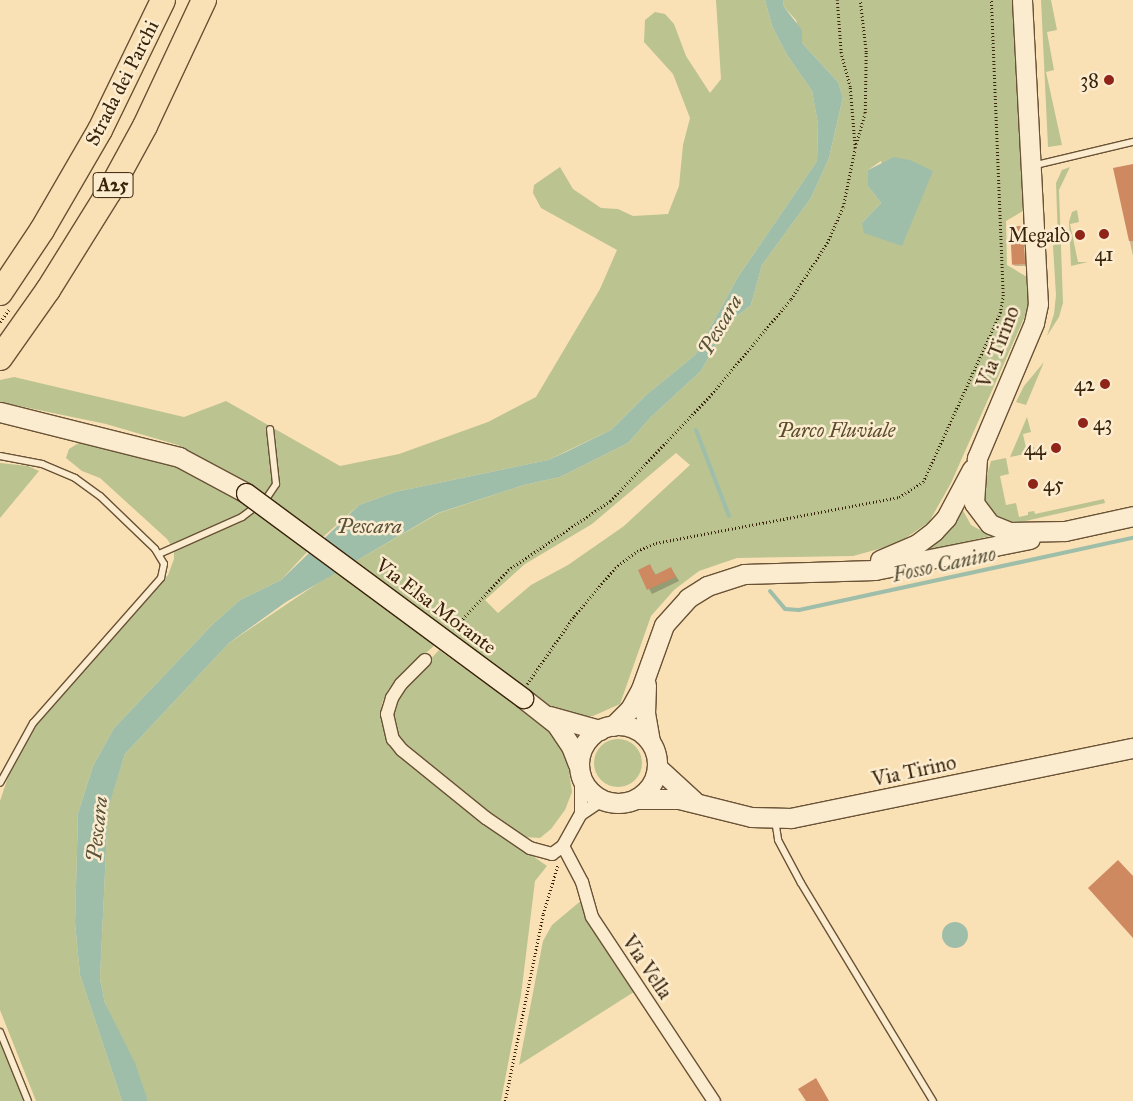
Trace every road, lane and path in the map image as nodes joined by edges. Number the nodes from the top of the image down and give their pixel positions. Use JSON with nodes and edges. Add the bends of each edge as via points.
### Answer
{"nodes":[{"id":1,"x":163,"y":0,"type":"edge"},
{"id":2,"x":204,"y":0,"type":"edge"},
{"id":3,"x":836,"y":0,"type":"edge"},
{"id":4,"x":860,"y":0,"type":"edge"},
{"id":5,"x":991,"y":0,"type":"edge"},
{"id":6,"x":1022,"y":0,"type":"edge"},
{"id":7,"x":1133,"y":142,"type":"edge"},
{"id":8,"x":855,"y":148,"type":"junction"},
{"id":9,"x":1030,"y":166,"type":"junction"},
{"id":10,"x":0,"y":293,"type":"edge"},
{"id":11,"x":0,"y":358,"type":"edge"},
{"id":12,"x":0,"y":412,"type":"edge"},
{"id":13,"x":270,"y":429,"type":"dead end"},
{"id":14,"x":0,"y":456,"type":"edge"},
{"id":15,"x":978,"y":458,"type":"junction"},
{"id":16,"x":1133,"y":516,"type":"edge"},
{"id":17,"x":1065,"y":530,"type":"junction"},
{"id":18,"x":159,"y":554,"type":"junction"},
{"id":19,"x":843,"y":574,"type":"junction"},
{"id":20,"x":450,"y":632,"type":"dead end"},
{"id":21,"x":426,"y":660,"type":"dead end"},
{"id":22,"x":649,"y":667,"type":"junction"},
{"id":23,"x":525,"y":692,"type":"junction"},
{"id":24,"x":543,"y":713,"type":"junction"},
{"id":25,"x":607,"y":728,"type":"junction"},
{"id":26,"x":650,"y":742,"type":"junction"},
{"id":27,"x":1133,"y":748,"type":"edge"},
{"id":28,"x":657,"y":767,"type":"junction"},
{"id":29,"x":580,"y":771,"type":"junction"},
{"id":30,"x":0,"y":783,"type":"edge"},
{"id":31,"x":637,"y":798,"type":"junction"},
{"id":32,"x":602,"y":800,"type":"junction"},
{"id":33,"x":704,"y":807,"type":"junction"},
{"id":34,"x":581,"y":814,"type":"junction"},
{"id":35,"x":775,"y":818,"type":"junction"},
{"id":36,"x":563,"y":846,"type":"junction"},
{"id":37,"x":0,"y":1032,"type":"edge"},
{"id":38,"x":28,"y":1101,"type":"edge"},
{"id":39,"x":505,"y":1101,"type":"edge"},
{"id":40,"x":714,"y":1101,"type":"edge"},
{"id":41,"x":933,"y":1101,"type":"edge"}],
"edges":[{"from":1,"to":10,"type":"highway","name":"Strada dei Parchi","number":"A25","via":[[90,147]]},
{"from":2,"to":11,"type":"highway","name":"Strada dei Parchi","number":"A25","via":[[154,108],[109,192],[54,282]]},
{"from":3,"to":8,"type":"path","via":[[841,53],[850,87]]},
{"from":4,"to":8,"type":"path","via":[[866,52],[865,113]]},
{"from":5,"to":23,"type":"path","via":[[1003,296],[1000,313],[923,482],[899,497],[656,543],[637,551],[616,568],[574,616]]},
{"from":6,"to":9,"type":"main road","name":"Via Tirino"},
{"from":7,"to":9,"type":"lane"},
{"from":8,"to":20,"type":"path","via":[[843,207],[827,244],[791,299],[709,397],[610,501],[508,570]]},
{"from":9,"to":15,"type":"main road","name":"Via Tirino","via":[[1038,304],[1031,331]]},
{"from":12,"to":23,"type":"main road","name":"Via Elsa Morante","bridge":true,"via":[[179,457],[246,493]]},
{"from":13,"to":18,"type":"lane","via":[[276,484],[266,499],[242,516]]},
{"from":14,"to":18,"type":"lane","via":[[42,464],[75,478],[100,496]]},
{"from":15,"to":17,"type":"main road","name":"Via Tirino","via":[[974,503],[990,524],[1010,532]]},
{"from":15,"to":19,"type":"main road","via":[[946,518],[927,538],[898,554]]},
{"from":16,"to":17,"type":"main road","name":"Via Tirino"},
{"from":17,"to":19,"type":"main road"},
{"from":18,"to":30,"type":"lane","via":[[164,564],[161,578],[33,723]]},
{"from":19,"to":22,"type":"main road","via":[[744,574],[708,586],[688,598],[664,625]]},
{"from":21,"to":36,"type":"street","via":[[401,684],[392,698],[387,714],[393,739],[402,750],[530,848],[552,854]]},
{"from":22,"to":25,"type":"main road","via":[[634,702]]},
{"from":22,"to":26,"type":"main road","via":[[645,704]]},
{"from":23,"to":24,"type":"main road","name":"Via Elsa Morante"},
{"from":24,"to":25,"type":"main road","name":"Via Elsa Morante","via":[[570,724]]},
{"from":24,"to":29,"type":"main road","name":"Via Elsa Morante","via":[[564,734]]},
{"from":25,"to":26,"type":"main road","via":[[630,727]]},
{"from":25,"to":29,"type":"main road","via":[[583,746]]},
{"from":26,"to":28,"type":"main road"},
{"from":27,"to":35,"type":"main road","name":"Via Tirino","via":[[818,815]]},
{"from":28,"to":31,"type":"main road","via":[[651,785]]},
{"from":28,"to":33,"type":"main road","name":"Via Tirino"},
{"from":29,"to":32,"type":"main road","via":[[590,792]]},
{"from":29,"to":34,"type":"street"},
{"from":31,"to":32,"type":"main road","via":[[620,803]]},
{"from":31,"to":33,"type":"main road","name":"Via Tirino","via":[[666,798]]},
{"from":32,"to":34,"type":"street"},
{"from":33,"to":35,"type":"main road","name":"Via Tirino","via":[[743,816]]},
{"from":34,"to":36,"type":"street"},
{"from":35,"to":41,"type":"lane","via":[[778,840],[801,884]]},
{"from":36,"to":39,"type":"path","via":[[543,914]]},
{"from":36,"to":40,"type":"street","name":"Via Vella","via":[[582,882],[592,916]]},
{"from":37,"to":38,"type":"lane"}]}
